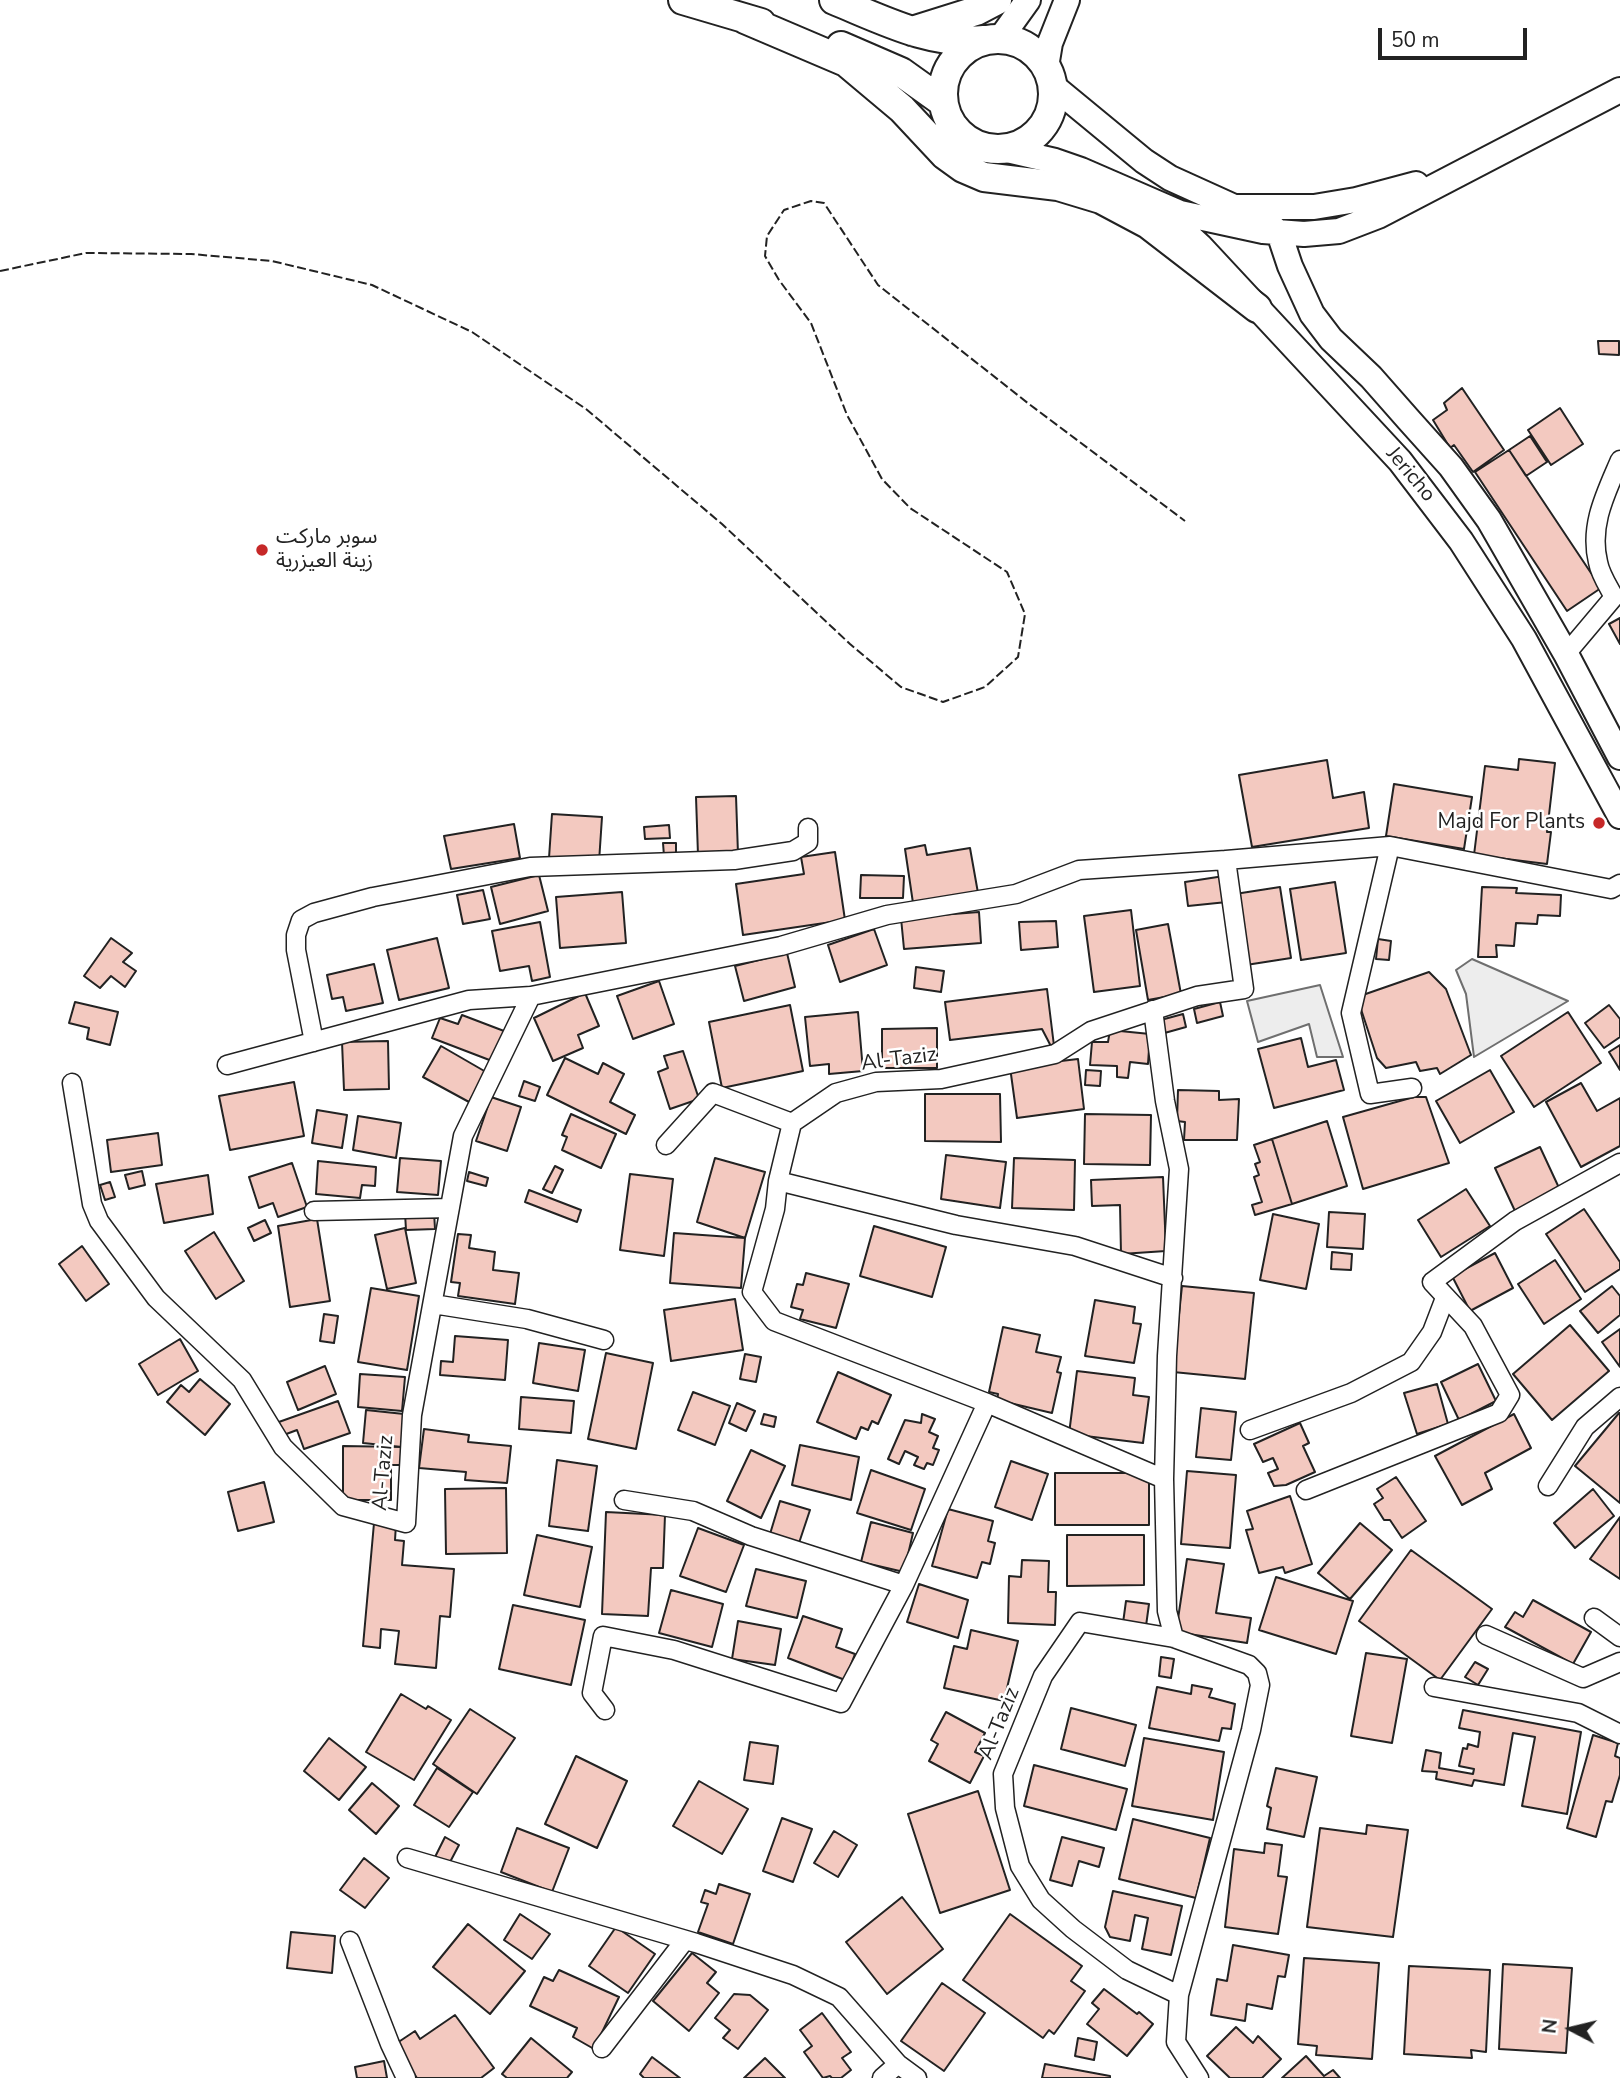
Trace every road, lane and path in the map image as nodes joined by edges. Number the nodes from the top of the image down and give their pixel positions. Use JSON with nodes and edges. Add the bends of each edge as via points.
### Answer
{"nodes":[{"id":1,"x":684,"y":0,"type":"edge"},
{"id":2,"x":834,"y":0,"type":"edge"},
{"id":3,"x":998,"y":0,"type":"edge"},
{"id":4,"x":1028,"y":0,"type":"edge"},
{"id":5,"x":1067,"y":0,"type":"edge"},
{"id":6,"x":745,"y":19,"type":"junction"},
{"id":7,"x":910,"y":32,"type":"junction"},
{"id":8,"x":993,"y":39,"type":"junction"},
{"id":9,"x":1049,"y":76,"type":"junction"},
{"id":10,"x":1620,"y":90,"type":"edge"},
{"id":11,"x":943,"y":102,"type":"junction"},
{"id":12,"x":1003,"y":149,"type":"junction"},
{"id":13,"x":1461,"y":172,"type":"junction"},
{"id":14,"x":1128,"y":191,"type":"junction"},
{"id":15,"x":1251,"y":208,"type":"junction"},
{"id":16,"x":1279,"y":233,"type":"junction"},
{"id":17,"x":1257,"y":308,"type":"junction"},
{"id":18,"x":1620,"y":460,"type":"edge"},
{"id":19,"x":1566,"y":654,"type":"junction"},
{"id":20,"x":1620,"y":757,"type":"edge"},
{"id":21,"x":1620,"y":816,"type":"edge"},
{"id":22,"x":808,"y":828,"type":"dead end"},
{"id":23,"x":1390,"y":846,"type":"junction"},
{"id":24,"x":1226,"y":860,"type":"junction"},
{"id":25,"x":1620,"y":884,"type":"edge"},
{"id":26,"x":531,"y":996,"type":"junction"},
{"id":27,"x":1153,"y":1010,"type":"junction"},
{"id":28,"x":314,"y":1042,"type":"junction"},
{"id":29,"x":227,"y":1065,"type":"dead end"},
{"id":30,"x":72,"y":1083,"type":"dead end"},
{"id":31,"x":1412,"y":1088,"type":"dead end"},
{"id":32,"x":792,"y":1123,"type":"junction"},
{"id":33,"x":666,"y":1144,"type":"dead end"},
{"id":34,"x":1620,"y":1163,"type":"edge"},
{"id":35,"x":778,"y":1181,"type":"junction"},
{"id":36,"x":450,"y":1208,"type":"junction"},
{"id":37,"x":314,"y":1211,"type":"dead end"},
{"id":38,"x":1173,"y":1278,"type":"junction"},
{"id":39,"x":1445,"y":1298,"type":"junction"},
{"id":40,"x":433,"y":1304,"type":"junction"},
{"id":41,"x":604,"y":1340,"type":"dead end"},
{"id":42,"x":1620,"y":1397,"type":"edge"},
{"id":43,"x":987,"y":1403,"type":"junction"},
{"id":44,"x":1250,"y":1430,"type":"dead end"},
{"id":45,"x":1164,"y":1479,"type":"junction"},
{"id":46,"x":1548,"y":1486,"type":"dead end"},
{"id":47,"x":1306,"y":1490,"type":"dead end"},
{"id":48,"x":624,"y":1500,"type":"dead end"},
{"id":49,"x":904,"y":1585,"type":"junction"},
{"id":50,"x":1594,"y":1618,"type":"dead end"},
{"id":51,"x":1486,"y":1635,"type":"dead end"},
{"id":52,"x":1620,"y":1637,"type":"edge"},
{"id":53,"x":1174,"y":1638,"type":"junction"},
{"id":54,"x":1620,"y":1662,"type":"edge"},
{"id":55,"x":1434,"y":1687,"type":"dead end"},
{"id":56,"x":604,"y":1710,"type":"dead end"},
{"id":57,"x":1620,"y":1734,"type":"edge"},
{"id":58,"x":407,"y":1858,"type":"dead end"},
{"id":59,"x":685,"y":1940,"type":"junction"},
{"id":60,"x":350,"y":1941,"type":"dead end"},
{"id":61,"x":1178,"y":1995,"type":"junction"},
{"id":62,"x":602,"y":2048,"type":"dead end"},
{"id":63,"x":898,"y":2064,"type":"junction"},
{"id":64,"x":406,"y":2078,"type":"edge"},
{"id":65,"x":882,"y":2078,"type":"edge"},
{"id":66,"x":917,"y":2078,"type":"edge"},
{"id":67,"x":1199,"y":2078,"type":"edge"}],
"edges":[{"from":1,"to":6,"type":"main road"},
{"from":2,"to":7,"type":"main road"},
{"from":3,"to":7,"type":"main road"},
{"from":4,"to":8,"type":"main road"},
{"from":5,"to":9,"type":"main road","via":[[1050,43]]},
{"from":6,"to":11,"type":"main road","via":[[849,49],[901,72]]},
{"from":6,"to":17,"type":"main road","via":[[846,62],[963,168],[984,177],[1058,186],[1101,199],[1148,224]]},
{"from":7,"to":8,"type":"main road","via":[[960,42]]},
{"from":8,"to":9,"type":"main road","via":[[1027,47]]},
{"from":8,"to":11,"type":"main road","via":[[958,55],[948,69]]},
{"from":9,"to":12,"type":"main road","via":[[1052,104],[1046,121],[1036,135]]},
{"from":9,"to":15,"type":"main road","via":[[1116,140],[1170,178],[1234,207]]},
{"from":10,"to":13,"type":"main road"},
{"from":11,"to":12,"type":"main road","via":[[957,132],[971,143]]},
{"from":12,"to":14,"type":"main road","via":[[1055,161]]},
{"from":13,"to":15,"type":"main road","via":[[1356,200],[1314,207]]},
{"from":13,"to":16,"type":"main road","via":[[1339,231]]},
{"from":14,"to":16,"type":"main road","via":[[1180,213]]},
{"from":14,"to":17,"type":"main road","name":"Jericho","via":[[1200,246]]},
{"from":15,"to":16,"type":"main road","name":"Jericho"},
{"from":16,"to":19,"type":"main road","name":"Jericho","via":[[1312,314],[1451,467],[1489,520]]},
{"from":17,"to":21,"type":"main road","name":"Jericho","via":[[1400,461],[1461,541],[1524,639]]},
{"from":18,"to":19,"type":"street","via":[[1594,535],[1598,562],[1614,597]]},
{"from":19,"to":20,"type":"main road","name":"Jericho"},
{"from":22,"to":28,"type":"street","via":[[807,842],[793,851],[734,860],[530,867],[314,913],[301,919],[296,935]]},
{"from":23,"to":24,"type":"street"},
{"from":23,"to":25,"type":"street","via":[[1611,889]]},
{"from":23,"to":31,"type":"street","via":[[1351,1013],[1370,1094]]},
{"from":24,"to":26,"type":"street","via":[[1079,870],[1016,894],[887,915],[781,946]]},
{"from":24,"to":27,"type":"street","name":"Al-Taziz","via":[[1244,989],[1197,996]]},
{"from":26,"to":28,"type":"street","via":[[469,1000]]},
{"from":26,"to":36,"type":"street","name":"Al-Taziz","via":[[463,1136]]},
{"from":27,"to":32,"type":"street","name":"Al-Taziz","via":[[1091,1031],[1055,1054],[941,1079],[876,1082],[836,1093]]},
{"from":27,"to":38,"type":"street","via":[[1178,1169]]},
{"from":28,"to":29,"type":"street"},
{"from":30,"to":40,"type":"street","name":"Al-Taziz","via":[[92,1204],[99,1221],[156,1298],[242,1380],[283,1447],[343,1506],[406,1522],[412,1415]]},
{"from":32,"to":33,"type":"street","via":[[712,1093]]},
{"from":32,"to":35,"type":"street"},
{"from":34,"to":39,"type":"street","via":[[1515,1221],[1432,1282]]},
{"from":35,"to":38,"type":"street","via":[[956,1225],[1075,1247]]},
{"from":35,"to":43,"type":"street","via":[[752,1292],[774,1321]]},
{"from":36,"to":37,"type":"street"},
{"from":36,"to":40,"type":"street","name":"Al-Taziz"},
{"from":38,"to":45,"type":"street"},
{"from":39,"to":44,"type":"street","via":[[1432,1332],[1411,1362],[1351,1392]]},
{"from":39,"to":47,"type":"street","via":[[1473,1326],[1510,1395],[1499,1413]]},
{"from":40,"to":41,"type":"street","via":[[527,1319]]},
{"from":42,"to":46,"type":"street","via":[[1585,1427]]},
{"from":43,"to":45,"type":"street"},
{"from":43,"to":49,"type":"street"},
{"from":45,"to":53,"type":"street","via":[[1167,1611]]},
{"from":48,"to":49,"type":"street","via":[[693,1511],[751,1536]]},
{"from":49,"to":56,"type":"street","via":[[841,1703],[674,1650],[603,1636],[592,1693]]},
{"from":50,"to":52,"type":"street"},
{"from":51,"to":54,"type":"street","via":[[1583,1678]]},
{"from":53,"to":61,"type":"street","name":"Al-Taziz","via":[[1248,1665],[1257,1673],[1260,1685]]},
{"from":53,"to":61,"type":"street","name":"Al-Taziz","via":[[1080,1622],[1043,1676],[1003,1774],[1004,1808],[1020,1866],[1041,1900],[1127,1970]]},
{"from":55,"to":57,"type":"street","via":[[1578,1713]]},
{"from":58,"to":59,"type":"street"},
{"from":59,"to":62,"type":"street"},
{"from":59,"to":63,"type":"street","via":[[793,1975],[839,1997]]},
{"from":60,"to":64,"type":"street"},
{"from":61,"to":67,"type":"street","name":"Al-Taziz","via":[[1176,2042]]},
{"from":63,"to":65,"type":"street"},
{"from":63,"to":66,"type":"street"}]}
